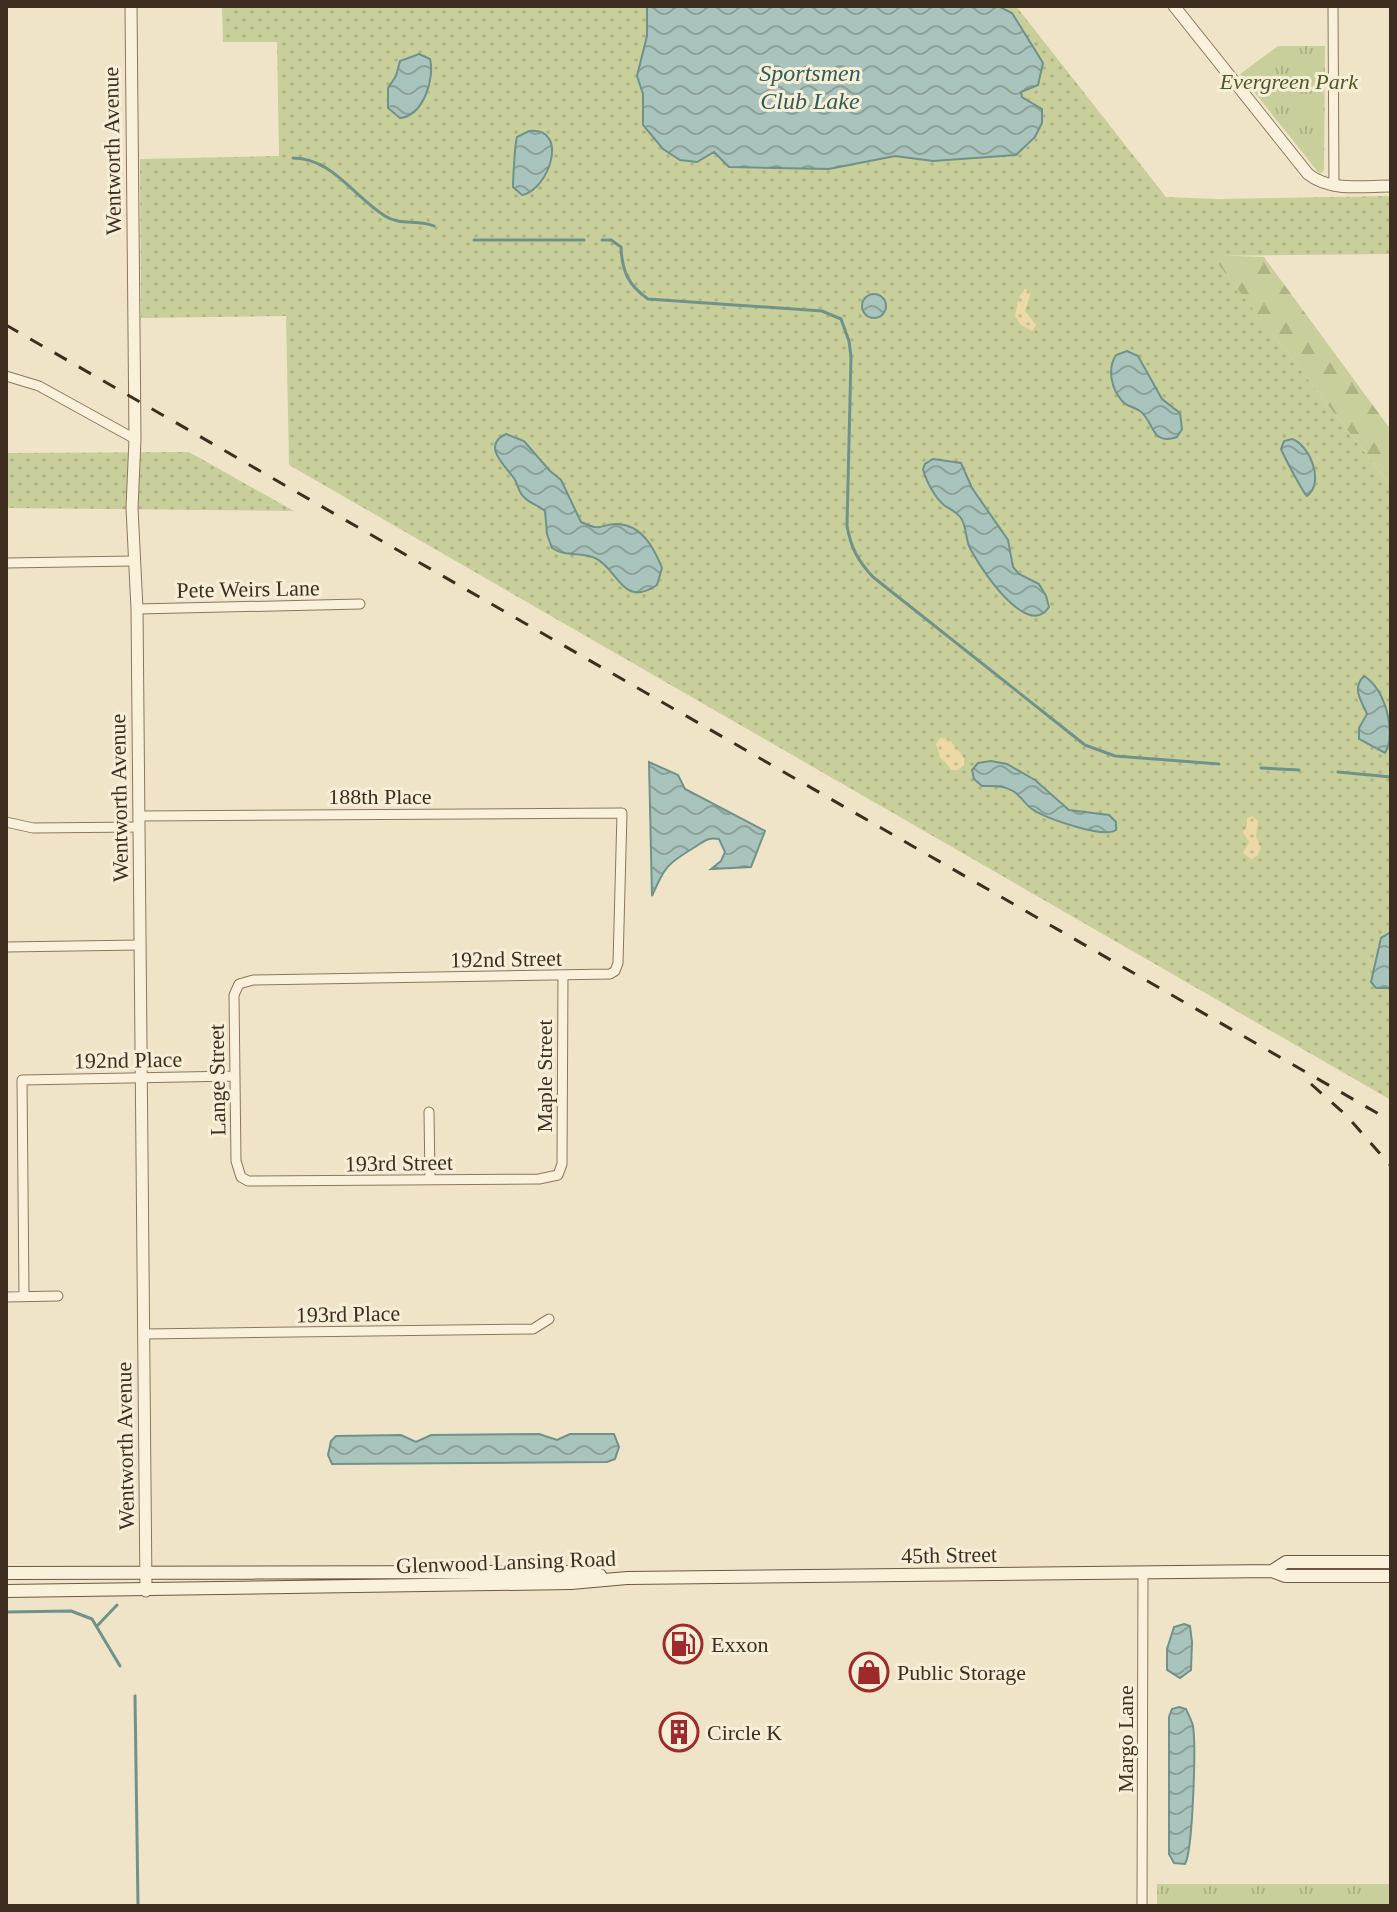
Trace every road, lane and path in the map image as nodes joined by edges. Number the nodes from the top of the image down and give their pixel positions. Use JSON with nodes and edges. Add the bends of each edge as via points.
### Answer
{"nodes":[{"id":1,"x":131,"y":6,"type":"edge"},
{"id":2,"x":1174,"y":6,"type":"edge"},
{"id":3,"x":1333,"y":6,"type":"edge"},
{"id":4,"x":1334,"y":186,"type":"junction"},
{"id":5,"x":1391,"y":186,"type":"edge"},
{"id":6,"x":6,"y":376,"type":"edge"},
{"id":7,"x":135,"y":439,"type":"junction"},
{"id":8,"x":133,"y":561,"type":"junction"},
{"id":9,"x":6,"y":563,"type":"edge"},
{"id":10,"x":360,"y":604,"type":"dead end"},
{"id":11,"x":137,"y":609,"type":"junction"},
{"id":12,"x":622,"y":813,"type":"joint"},
{"id":13,"x":139,"y":821,"type":"junction"},
{"id":14,"x":6,"y":822,"type":"edge"},
{"id":15,"x":140,"y":945,"type":"junction"},
{"id":16,"x":6,"y":947,"type":"edge"},
{"id":17,"x":563,"y":976,"type":"junction"},
{"id":18,"x":239,"y":984,"type":"joint"},
{"id":19,"x":235,"y":1076,"type":"junction"},
{"id":20,"x":141,"y":1079,"type":"junction"},
{"id":21,"x":429,"y":1112,"type":"dead end"},
{"id":22,"x":558,"y":1175,"type":"joint"},
{"id":23,"x":241,"y":1177,"type":"joint"},
{"id":24,"x":430,"y":1180,"type":"junction"},
{"id":25,"x":24,"y":1296,"type":"junction"},
{"id":26,"x":58,"y":1296,"type":"dead end"},
{"id":27,"x":6,"y":1297,"type":"edge"},
{"id":28,"x":549,"y":1319,"type":"dead end"},
{"id":29,"x":144,"y":1334,"type":"junction"},
{"id":30,"x":1391,"y":1562,"type":"edge"},
{"id":31,"x":146,"y":1571,"type":"junction"},
{"id":32,"x":1272,"y":1571,"type":"junction"},
{"id":33,"x":6,"y":1573,"type":"edge"},
{"id":34,"x":1143,"y":1573,"type":"junction"},
{"id":35,"x":1391,"y":1576,"type":"edge"},
{"id":36,"x":627,"y":1578,"type":"junction"},
{"id":37,"x":6,"y":1591,"type":"edge"},
{"id":38,"x":146,"y":1591,"type":"junction"},
{"id":39,"x":1142,"y":1906,"type":"edge"}],
"edges":[{"from":1,"to":7,"type":"street","name":"Wentworth Avenue"},
{"from":2,"to":4,"type":"street","via":[[1308,174]]},
{"from":3,"to":4,"type":"street"},
{"from":4,"to":5,"type":"street"},
{"from":6,"to":7,"type":"street","via":[[39,386]]},
{"from":7,"to":8,"type":"street","name":"Wentworth Avenue"},
{"from":8,"to":9,"type":"street"},
{"from":8,"to":11,"type":"street","name":"Wentworth Avenue"},
{"from":10,"to":11,"type":"street","name":"Pete Weirs Lane"},
{"from":11,"to":13,"type":"street","name":"Wentworth Avenue"},
{"from":12,"to":13,"type":"street","name":"188th Place"},
{"from":12,"to":17,"type":"street","name":"192nd Street","via":[[617,967],[604,976]]},
{"from":13,"to":14,"type":"street","name":"188th Place","via":[[33,828]]},
{"from":13,"to":15,"type":"street","name":"Wentworth Avenue"},
{"from":15,"to":16,"type":"street"},
{"from":15,"to":20,"type":"street","name":"Wentworth Avenue"},
{"from":17,"to":18,"type":"street","name":"192nd Street"},
{"from":17,"to":22,"type":"street","name":"Maple Street"},
{"from":18,"to":19,"type":"street","name":"Lange Street","via":[[234,995]]},
{"from":19,"to":20,"type":"street","name":"192nd Place"},
{"from":19,"to":23,"type":"street","name":"Lange Street","via":[[236,1161]]},
{"from":20,"to":25,"type":"street","name":"192nd Place","via":[[22,1080]]},
{"from":20,"to":29,"type":"street","name":"Wentworth Avenue"},
{"from":21,"to":24,"type":"street"},
{"from":22,"to":24,"type":"street","name":"193rd Street"},
{"from":23,"to":24,"type":"street","name":"193rd Street","via":[[257,1182]]},
{"from":25,"to":26,"type":"street"},
{"from":25,"to":27,"type":"street"},
{"from":28,"to":29,"type":"street","name":"193rd Place","via":[[533,1329]]},
{"from":29,"to":31,"type":"street","name":"Wentworth Avenue"},
{"from":30,"to":32,"type":"main road","name":"45th Street","via":[[1286,1562]]},
{"from":31,"to":33,"type":"main road","name":"Glenwood Lansing Road"},
{"from":31,"to":36,"type":"main road","name":"Glenwood Lansing Road","via":[[567,1572]]},
{"from":31,"to":38,"type":"street","name":"Wentworth Avenue"},
{"from":32,"to":34,"type":"main road","name":"45th Street"},
{"from":32,"to":35,"type":"main road","name":"45th Street","via":[[1285,1576]]},
{"from":34,"to":36,"type":"main road","name":"45th Street"},
{"from":34,"to":39,"type":"street","name":"Margo Lane"},
{"from":36,"to":38,"type":"main road","name":"Glenwood Lansing Road"},
{"from":37,"to":38,"type":"main road","name":"Glenwood Lansing Road"}]}
